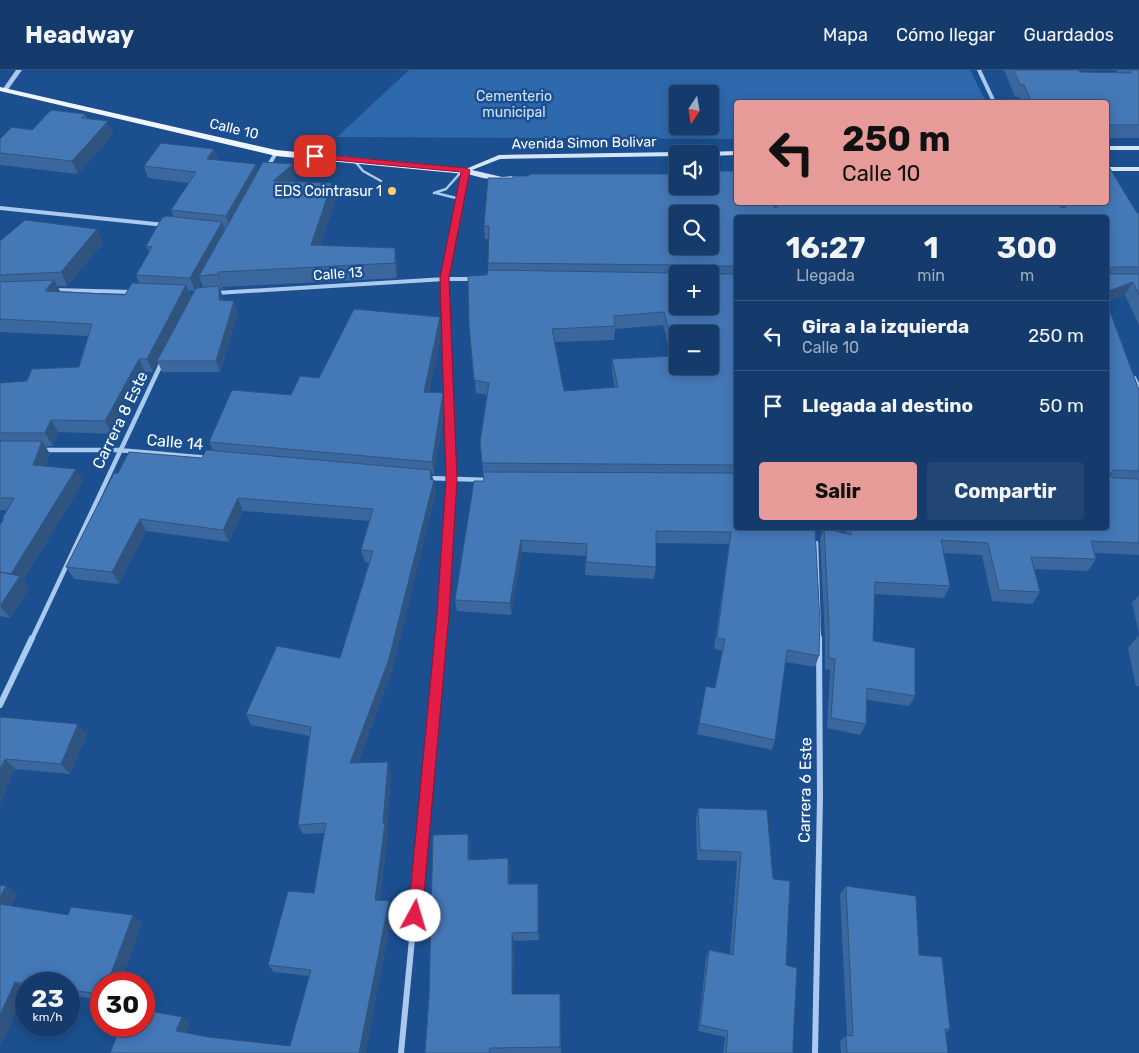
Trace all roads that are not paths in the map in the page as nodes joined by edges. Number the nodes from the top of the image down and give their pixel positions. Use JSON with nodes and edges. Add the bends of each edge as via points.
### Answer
{"nodes":[{"id":1,"x":18,"y":70,"type":"edge"},
{"id":2,"x":979,"y":70,"type":"edge"},
{"id":3,"x":2,"y":90,"type":"edge"},
{"id":4,"x":993,"y":100,"type":"edge"},
{"id":5,"x":1109,"y":148,"type":"edge"},
{"id":6,"x":1139,"y":148,"type":"edge"},
{"id":7,"x":276,"y":153,"type":"junction"},
{"id":8,"x":734,"y":153,"type":"edge"},
{"id":9,"x":669,"y":154,"type":"edge"},
{"id":10,"x":719,"y":154,"type":"edge"},
{"id":11,"x":354,"y":160,"type":"junction"},
{"id":12,"x":1109,"y":169,"type":"edge"},
{"id":13,"x":1139,"y":169,"type":"edge"},
{"id":14,"x":464,"y":170,"type":"junction"},
{"id":15,"x":262,"y":177,"type":"edge"},
{"id":16,"x":522,"y":178,"type":"edge"},
{"id":17,"x":381,"y":181,"type":"dead end"},
{"id":18,"x":460,"y":200,"type":"junction"},
{"id":19,"x":0,"y":208,"type":"edge"},
{"id":20,"x":171,"y":226,"type":"edge"},
{"id":21,"x":445,"y":278,"type":"junction"},
{"id":22,"x":484,"y":279,"type":"edge"},
{"id":23,"x":47,"y":290,"type":"edge"},
{"id":24,"x":140,"y":292,"type":"edge"},
{"id":25,"x":205,"y":294,"type":"edge"},
{"id":26,"x":165,"y":355,"type":"edge"},
{"id":27,"x":1131,"y":371,"type":"edge"},
{"id":28,"x":1139,"y":388,"type":"edge"},
{"id":29,"x":30,"y":450,"type":"edge"},
{"id":30,"x":118,"y":450,"type":"junction"},
{"id":31,"x":216,"y":459,"type":"edge"},
{"id":32,"x":422,"y":477,"type":"edge"},
{"id":33,"x":452,"y":480,"type":"junction"},
{"id":34,"x":491,"y":480,"type":"edge"},
{"id":35,"x":816,"y":537,"type":"edge"},
{"id":36,"x":0,"y":705,"type":"edge"},
{"id":37,"x":401,"y":1053,"type":"edge"},
{"id":38,"x":815,"y":1053,"type":"edge"}],
"edges":[{"from":1,"to":3,"type":"street"},
{"from":2,"to":4,"type":"street"},
{"from":3,"to":7,"type":"main road","name":"Calle 10"},
{"from":5,"to":6,"type":"main road"},
{"from":7,"to":11,"type":"main road","name":"Calle 10"},
{"from":7,"to":15,"type":"street"},
{"from":8,"to":10,"type":"main road"},
{"from":9,"to":14,"type":"main road","name":"Avenida Simon Bolivar","via":[[499,157]]},
{"from":11,"to":14,"type":"main road","name":"Calle 10"},
{"from":11,"to":17,"type":"lane","via":[[363,171]]},
{"from":12,"to":13,"type":"main road"},
{"from":14,"to":16,"type":"main road","via":[[502,178]]},
{"from":14,"to":18,"type":"street"},
{"from":14,"to":18,"type":"lane","via":[[446,189],[434,193]]},
{"from":18,"to":21,"type":"street"},
{"from":19,"to":20,"type":"street"},
{"from":21,"to":22,"type":"street","name":"Calle 13"},
{"from":21,"to":25,"type":"street","name":"Calle 13"},
{"from":21,"to":33,"type":"street"},
{"from":23,"to":24,"type":"street"},
{"from":26,"to":30,"type":"street","name":"Carrera 8 Este"},
{"from":27,"to":28,"type":"street"},
{"from":29,"to":30,"type":"street","name":"Calle 14"},
{"from":30,"to":31,"type":"street","name":"Calle 14"},
{"from":30,"to":36,"type":"street","name":"Carrera 8 Este"},
{"from":32,"to":33,"type":"street"},
{"from":33,"to":34,"type":"street"},
{"from":33,"to":37,"type":"street","via":[[442,633]]},
{"from":35,"to":38,"type":"street","name":"Carrera 6 Este","via":[[820,632]]}]}
